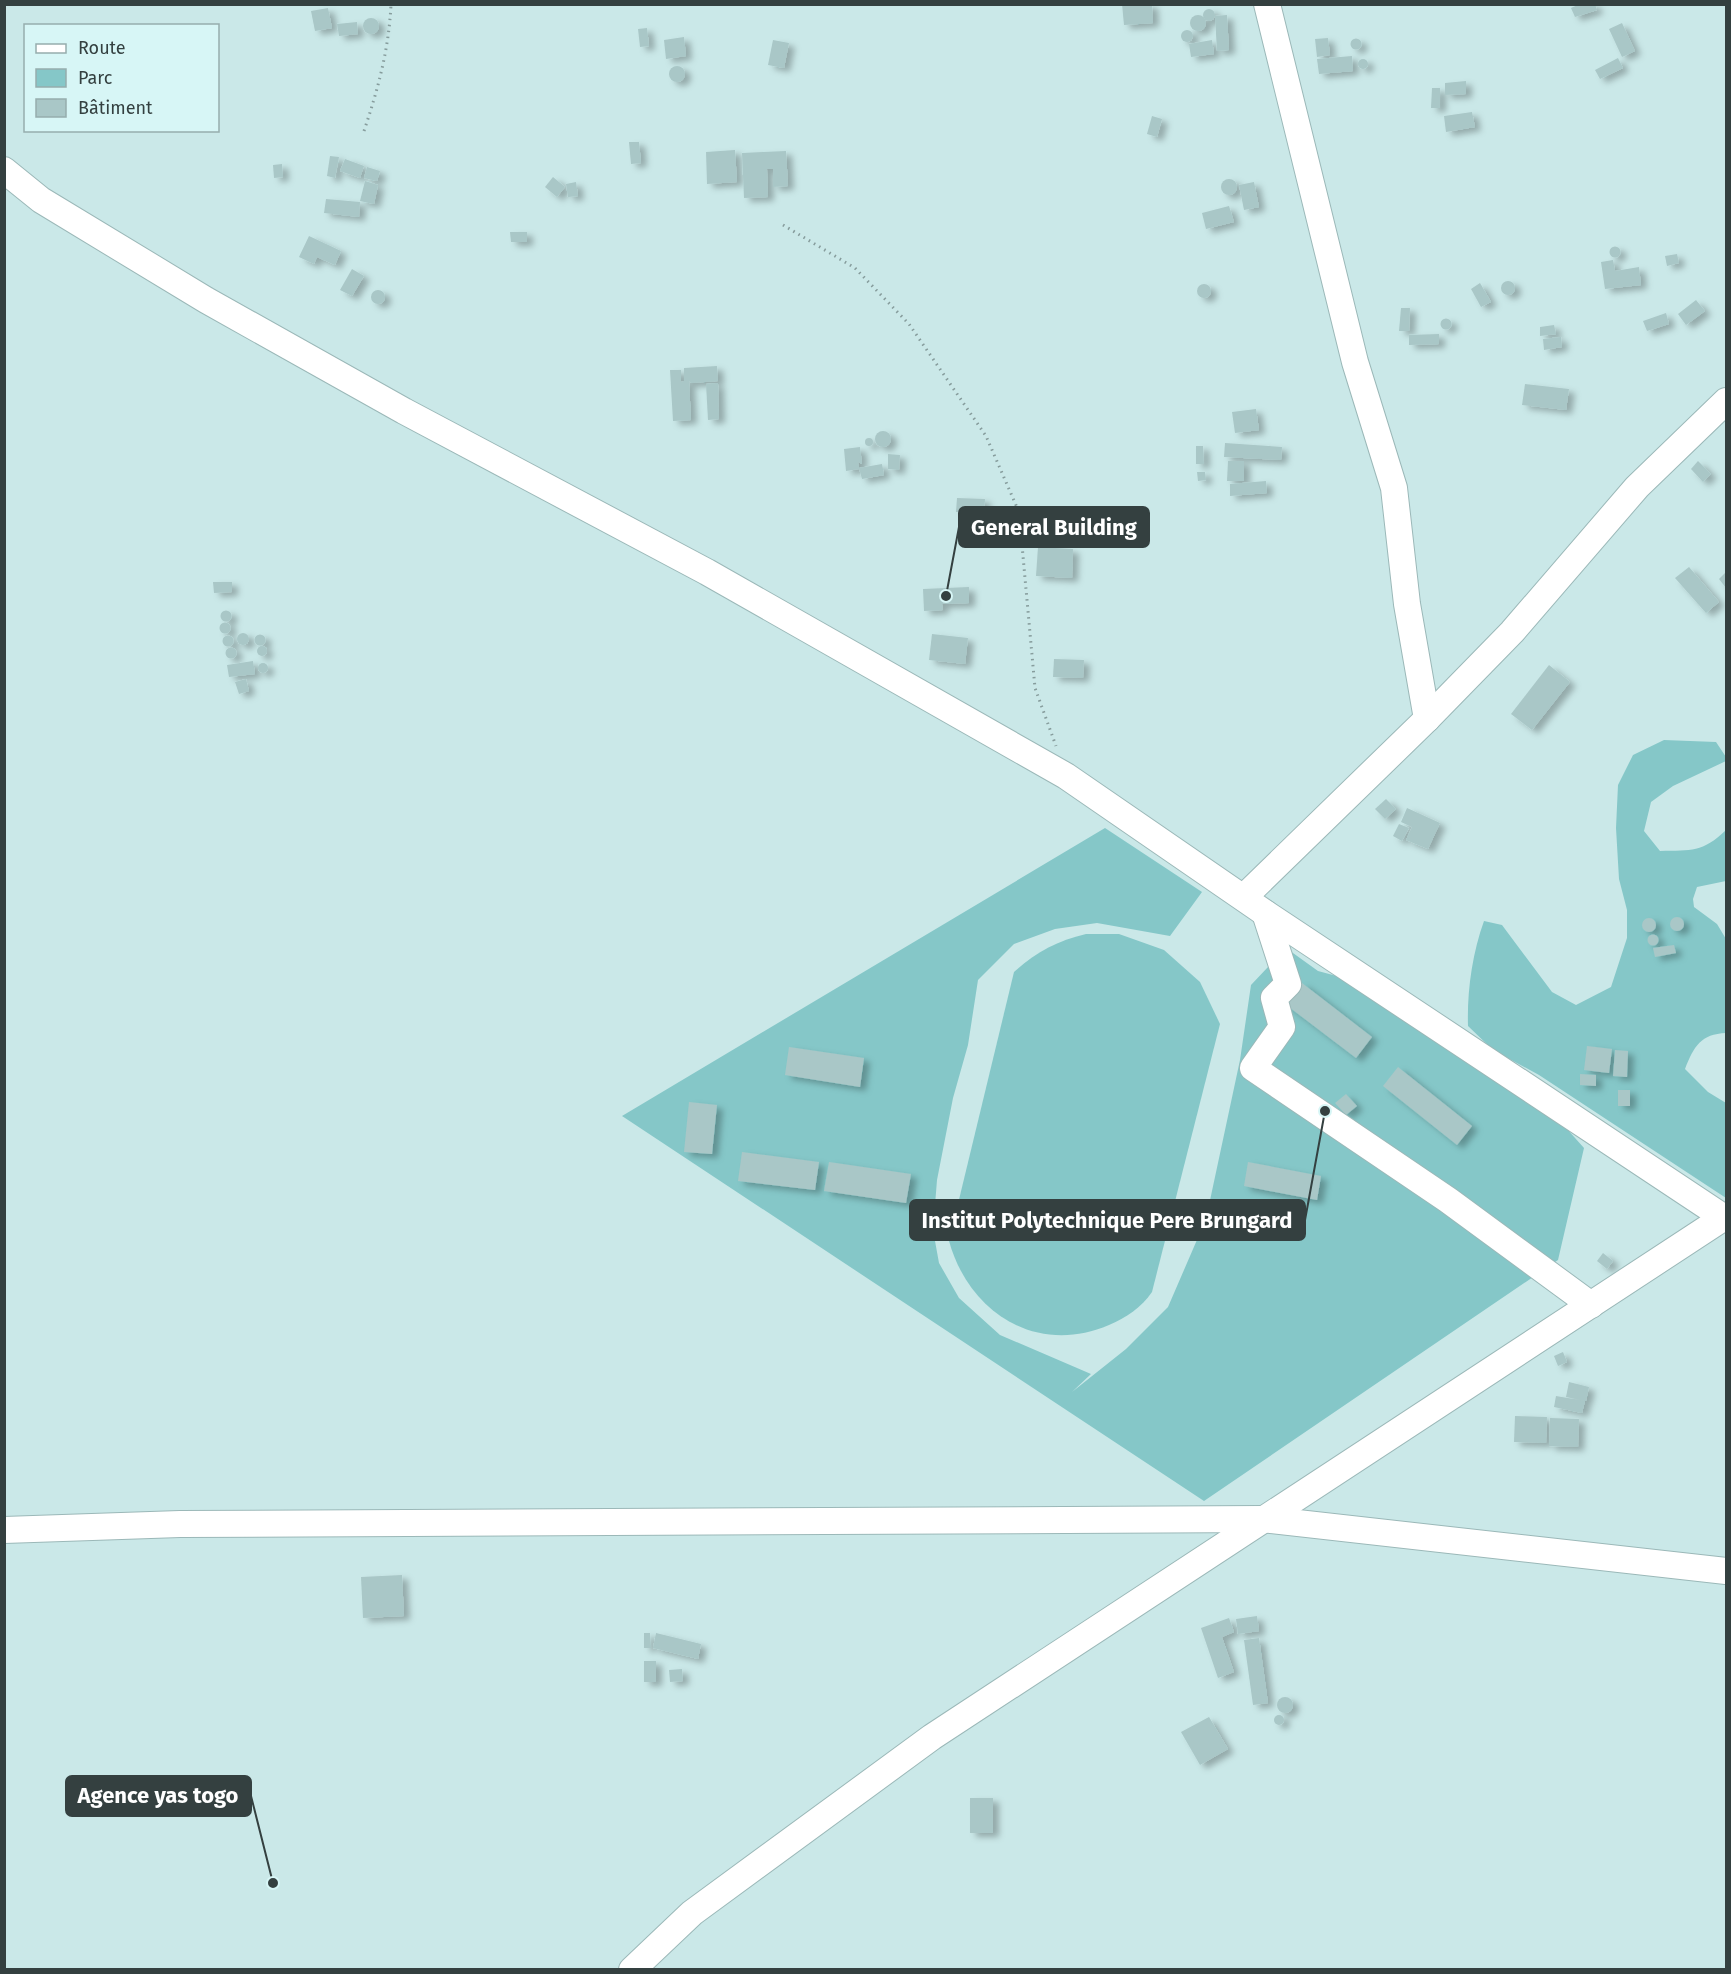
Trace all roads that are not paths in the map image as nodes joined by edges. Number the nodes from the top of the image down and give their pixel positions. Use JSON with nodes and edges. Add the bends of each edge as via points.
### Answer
{"nodes":[{"id":1,"x":1267,"y":4,"type":"edge"},
{"id":2,"x":4,"y":170,"type":"edge"},
{"id":3,"x":1726,"y":401,"type":"edge"},
{"id":4,"x":1427,"y":719,"type":"junction"},
{"id":5,"x":1244,"y":897,"type":"junction"},
{"id":6,"x":1265,"y":913,"type":"junction"},
{"id":7,"x":1726,"y":1218,"type":"edge"},
{"id":8,"x":1591,"y":1305,"type":"junction"},
{"id":9,"x":1263,"y":1519,"type":"junction"},
{"id":10,"x":4,"y":1530,"type":"edge"},
{"id":11,"x":1726,"y":1571,"type":"edge"},
{"id":12,"x":632,"y":1970,"type":"edge"}],
"edges":[{"from":1,"to":4,"type":"street","via":[[1355,362],[1394,488],[1407,604]]},
{"from":2,"to":5,"type":"street","via":[[41,200],[206,300],[404,411],[707,572],[1066,776]]},
{"from":3,"to":4,"type":"street","via":[[1637,487],[1512,632]]},
{"from":4,"to":5,"type":"street"},
{"from":5,"to":6,"type":"street"},
{"from":6,"to":7,"type":"street"},
{"from":6,"to":8,"type":"street","via":[[1288,984],[1274,998],[1282,1027],[1253,1068],[1448,1200]]},
{"from":7,"to":8,"type":"street"},
{"from":8,"to":9,"type":"street"},
{"from":9,"to":10,"type":"street","via":[[192,1524]]},
{"from":9,"to":11,"type":"street"},
{"from":9,"to":12,"type":"street","via":[[932,1737],[692,1913]]}]}
